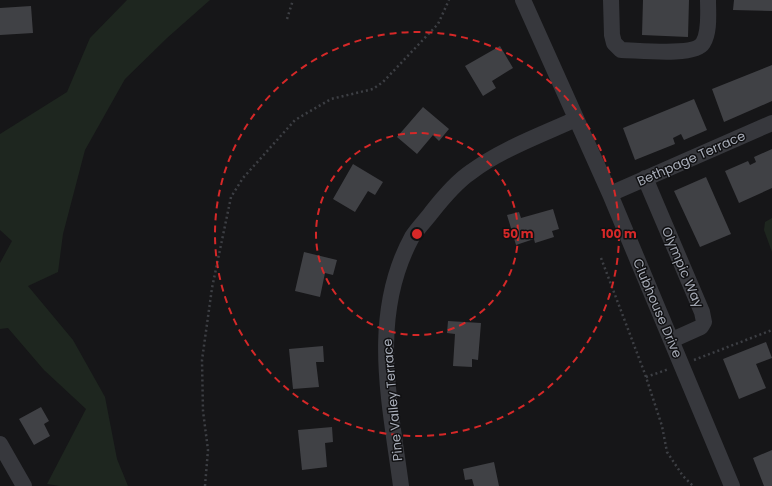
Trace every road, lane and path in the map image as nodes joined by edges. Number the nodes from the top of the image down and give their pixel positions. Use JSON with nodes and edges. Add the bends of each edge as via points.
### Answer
{"nodes":[{"id":1,"x":293,"y":0,"type":"edge"},
{"id":2,"x":449,"y":0,"type":"edge"},
{"id":3,"x":523,"y":0,"type":"edge"},
{"id":4,"x":611,"y":0,"type":"edge"},
{"id":5,"x":708,"y":0,"type":"edge"},
{"id":6,"x":287,"y":19,"type":"dead end"},
{"id":7,"x":576,"y":119,"type":"junction"},
{"id":8,"x":772,"y":123,"type":"edge"},
{"id":9,"x":645,"y":178,"type":"junction"},
{"id":10,"x":610,"y":194,"type":"junction"},
{"id":11,"x":601,"y":258,"type":"dead end"},
{"id":12,"x":772,"y":330,"type":"edge"},
{"id":13,"x":672,"y":340,"type":"junction"},
{"id":14,"x":682,"y":364,"type":"junction"},
{"id":15,"x":646,"y":377,"type":"junction"},
{"id":16,"x":0,"y":444,"type":"edge"},
{"id":17,"x":24,"y":486,"type":"edge"},
{"id":18,"x":205,"y":486,"type":"edge"},
{"id":19,"x":401,"y":486,"type":"edge"},
{"id":20,"x":693,"y":486,"type":"edge"},
{"id":21,"x":732,"y":486,"type":"edge"}],
"edges":[{"from":1,"to":6,"type":"path"},
{"from":2,"to":18,"type":"path","via":[[438,24],[383,82],[372,89],[331,99],[295,120],[243,178],[231,197],[212,288],[202,360],[203,411],[208,450]]},
{"from":3,"to":7,"type":"street","name":"Clubhouse Drive"},
{"from":4,"to":5,"type":"street","via":[[612,35],[614,42],[622,50],[688,51],[699,48],[704,43]]},
{"from":7,"to":10,"type":"street","name":"Clubhouse Drive"},
{"from":7,"to":19,"type":"street","name":"Pine Valley Terrace","via":[[508,150],[470,172],[437,205],[413,236],[397,272],[388,305],[385,348]]},
{"from":8,"to":9,"type":"street","name":"Bethpage Terrace"},
{"from":9,"to":10,"type":"street","name":"Bethpage Terrace"},
{"from":9,"to":13,"type":"street","name":"Olympic Way","via":[[704,322],[701,327]]},
{"from":10,"to":13,"type":"street","name":"Clubhouse Drive"},
{"from":11,"to":15,"type":"path"},
{"from":12,"to":14,"type":"path"},
{"from":13,"to":14,"type":"street","name":"Clubhouse Drive"},
{"from":14,"to":15,"type":"path"},
{"from":14,"to":21,"type":"street","name":"Clubhouse Drive"},
{"from":15,"to":20,"type":"path","via":[[662,426],[667,452]]},
{"from":16,"to":17,"type":"street"}]}
